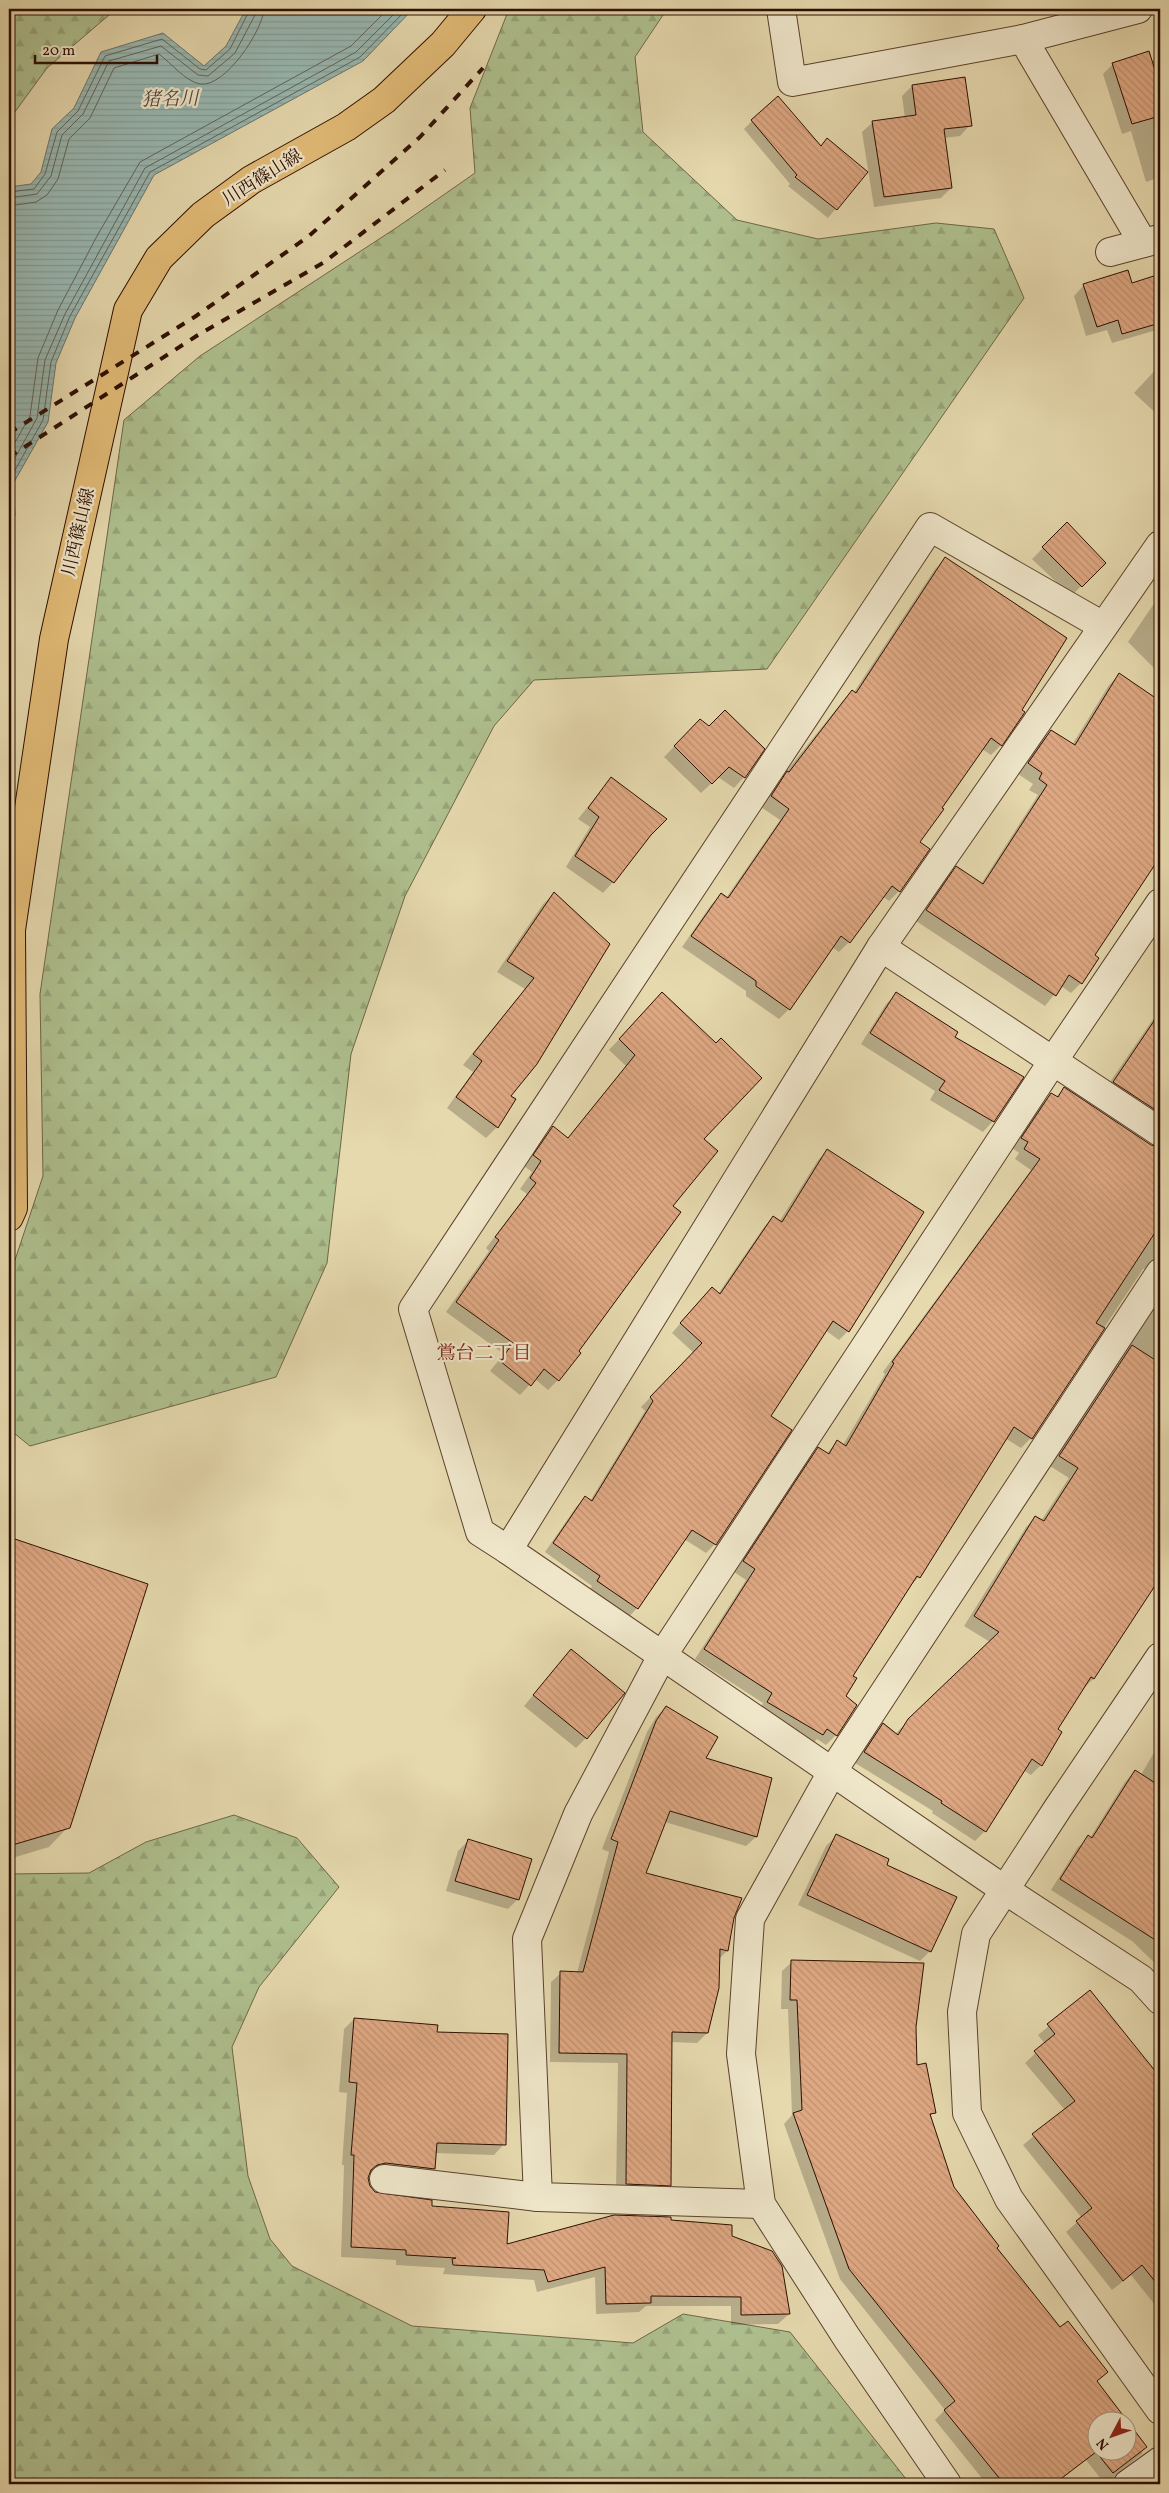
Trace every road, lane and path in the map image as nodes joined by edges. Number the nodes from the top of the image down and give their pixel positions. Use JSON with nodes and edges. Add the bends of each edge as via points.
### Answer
{"nodes":[{"id":1,"x":472,"y":9,"type":"edge"},
{"id":2,"x":781,"y":9,"type":"edge"},
{"id":3,"x":1138,"y":9,"type":"edge"},
{"id":4,"x":1023,"y":39,"type":"junction"},
{"id":5,"x":1152,"y":241,"type":"edge"},
{"id":6,"x":1110,"y":252,"type":"dead end"},
{"id":7,"x":1160,"y":546,"type":"edge"},
{"id":8,"x":1103,"y":626,"type":"junction"},
{"id":9,"x":1160,"y":903,"type":"edge"},
{"id":10,"x":881,"y":947,"type":"junction"},
{"id":11,"x":1053,"y":1061,"type":"junction"},
{"id":12,"x":1160,"y":1132,"type":"edge"},
{"id":13,"x":9,"y":1217,"type":"edge"},
{"id":14,"x":1160,"y":1273,"type":"edge"},
{"id":15,"x":508,"y":1550,"type":"junction"},
{"id":16,"x":662,"y":1656,"type":"junction"},
{"id":17,"x":1160,"y":1657,"type":"edge"},
{"id":18,"x":832,"y":1772,"type":"junction"},
{"id":19,"x":1004,"y":1890,"type":"junction"},
{"id":20,"x":1160,"y":2000,"type":"edge"},
{"id":21,"x":384,"y":2179,"type":"dead end"},
{"id":22,"x":538,"y":2197,"type":"junction"},
{"id":23,"x":761,"y":2204,"type":"junction"},
{"id":24,"x":1160,"y":2410,"type":"edge"},
{"id":25,"x":1160,"y":2461,"type":"edge"},
{"id":26,"x":947,"y":2484,"type":"edge"},
{"id":27,"x":1128,"y":2484,"type":"edge"}],
"edges":[{"from":1,"to":13,"type":"main road","name":"川西篠山線","via":[[443,44],[384,100],[346,127],[251,180],[203,215],[159,258],[128,310],[54,639],[11,930],[13,1208]]},
{"from":2,"to":4,"type":"street","via":[[792,82]]},
{"from":3,"to":4,"type":"street"},
{"from":4,"to":5,"type":"street"},
{"from":5,"to":6,"type":"street"},
{"from":7,"to":8,"type":"street"},
{"from":8,"to":10,"type":"street"},
{"from":8,"to":15,"type":"street","via":[[930,527],[413,1309],[480,1532]]},
{"from":9,"to":11,"type":"street"},
{"from":10,"to":11,"type":"street"},
{"from":10,"to":15,"type":"street"},
{"from":11,"to":12,"type":"street"},
{"from":11,"to":16,"type":"street"},
{"from":14,"to":18,"type":"street"},
{"from":15,"to":16,"type":"street"},
{"from":16,"to":18,"type":"street"},
{"from":16,"to":22,"type":"street","via":[[578,1814],[526,1939]]},
{"from":17,"to":19,"type":"street"},
{"from":18,"to":19,"type":"street"},
{"from":18,"to":23,"type":"street","via":[[750,1919],[740,2054]]},
{"from":19,"to":20,"type":"street","via":[[1141,1979]]},
{"from":19,"to":24,"type":"street","via":[[976,1934],[962,2012],[967,2113],[1009,2199]]},
{"from":21,"to":22,"type":"street"},
{"from":22,"to":23,"type":"street"},
{"from":23,"to":26,"type":"street","via":[[846,2338]]},
{"from":25,"to":27,"type":"street"}]}
